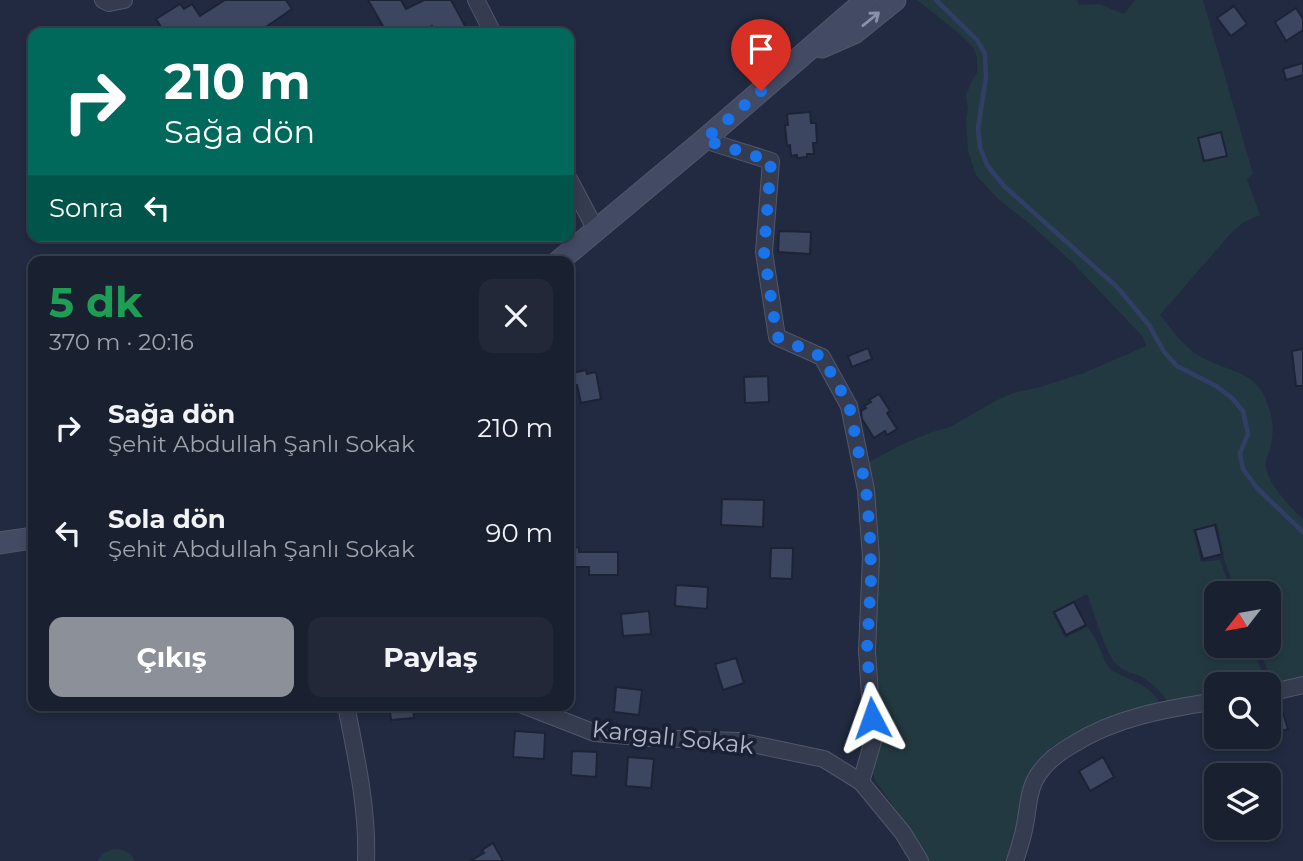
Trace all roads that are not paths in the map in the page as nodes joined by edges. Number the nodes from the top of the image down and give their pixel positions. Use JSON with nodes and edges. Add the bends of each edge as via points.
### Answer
{"nodes":[{"id":1,"x":103,"y":0,"type":"edge"},
{"id":2,"x":124,"y":0,"type":"edge"},
{"id":3,"x":476,"y":0,"type":"edge"},
{"id":4,"x":853,"y":0,"type":"edge"},
{"id":5,"x":866,"y":0,"type":"edge"},
{"id":6,"x":895,"y":0,"type":"edge"},
{"id":7,"x":491,"y":28,"type":"edge"},
{"id":8,"x":801,"y":56,"type":"junction"},
{"id":9,"x":704,"y":140,"type":"junction"},
{"id":10,"x":574,"y":188,"type":"edge"},
{"id":11,"x":596,"y":230,"type":"junction"},
{"id":12,"x":565,"y":256,"type":"edge"},
{"id":13,"x":28,"y":539,"type":"edge"},
{"id":14,"x":0,"y":543,"type":"edge"},
{"id":15,"x":1303,"y":685,"type":"edge"},
{"id":16,"x":1281,"y":690,"type":"edge"},
{"id":17,"x":1204,"y":703,"type":"edge"},
{"id":18,"x":347,"y":711,"type":"edge"},
{"id":19,"x":538,"y":711,"type":"edge"},
{"id":20,"x":861,"y":782,"type":"junction"},
{"id":21,"x":366,"y":861,"type":"edge"},
{"id":22,"x":920,"y":861,"type":"edge"},
{"id":23,"x":1015,"y":861,"type":"edge"}],
"edges":[{"from":1,"to":2,"type":"street"},
{"from":3,"to":7,"type":"street"},
{"from":4,"to":8,"type":"main road"},
{"from":5,"to":8,"type":"main road"},
{"from":8,"to":6,"type":"main road","one_way":true,"via":[[854,33]]},
{"from":8,"to":9,"type":"main road"},
{"from":9,"to":11,"type":"main road"},
{"from":9,"to":20,"type":"street","via":[[771,161],[764,252],[777,337],[822,357],[849,405],[866,489],[871,557],[867,650],[873,741]]},
{"from":10,"to":11,"type":"street"},
{"from":11,"to":12,"type":"main road"},
{"from":13,"to":14,"type":"main road"},
{"from":15,"to":16,"type":"street"},
{"from":17,"to":23,"type":"street","via":[[1119,722],[1047,762],[1033,783]]},
{"from":18,"to":21,"type":"street","via":[[363,806]]},
{"from":19,"to":20,"type":"street","name":"Kargalı Sokak","via":[[595,733],[738,741],[824,759]]},
{"from":20,"to":22,"type":"street","name":"Kargalı Sokak"}]}
